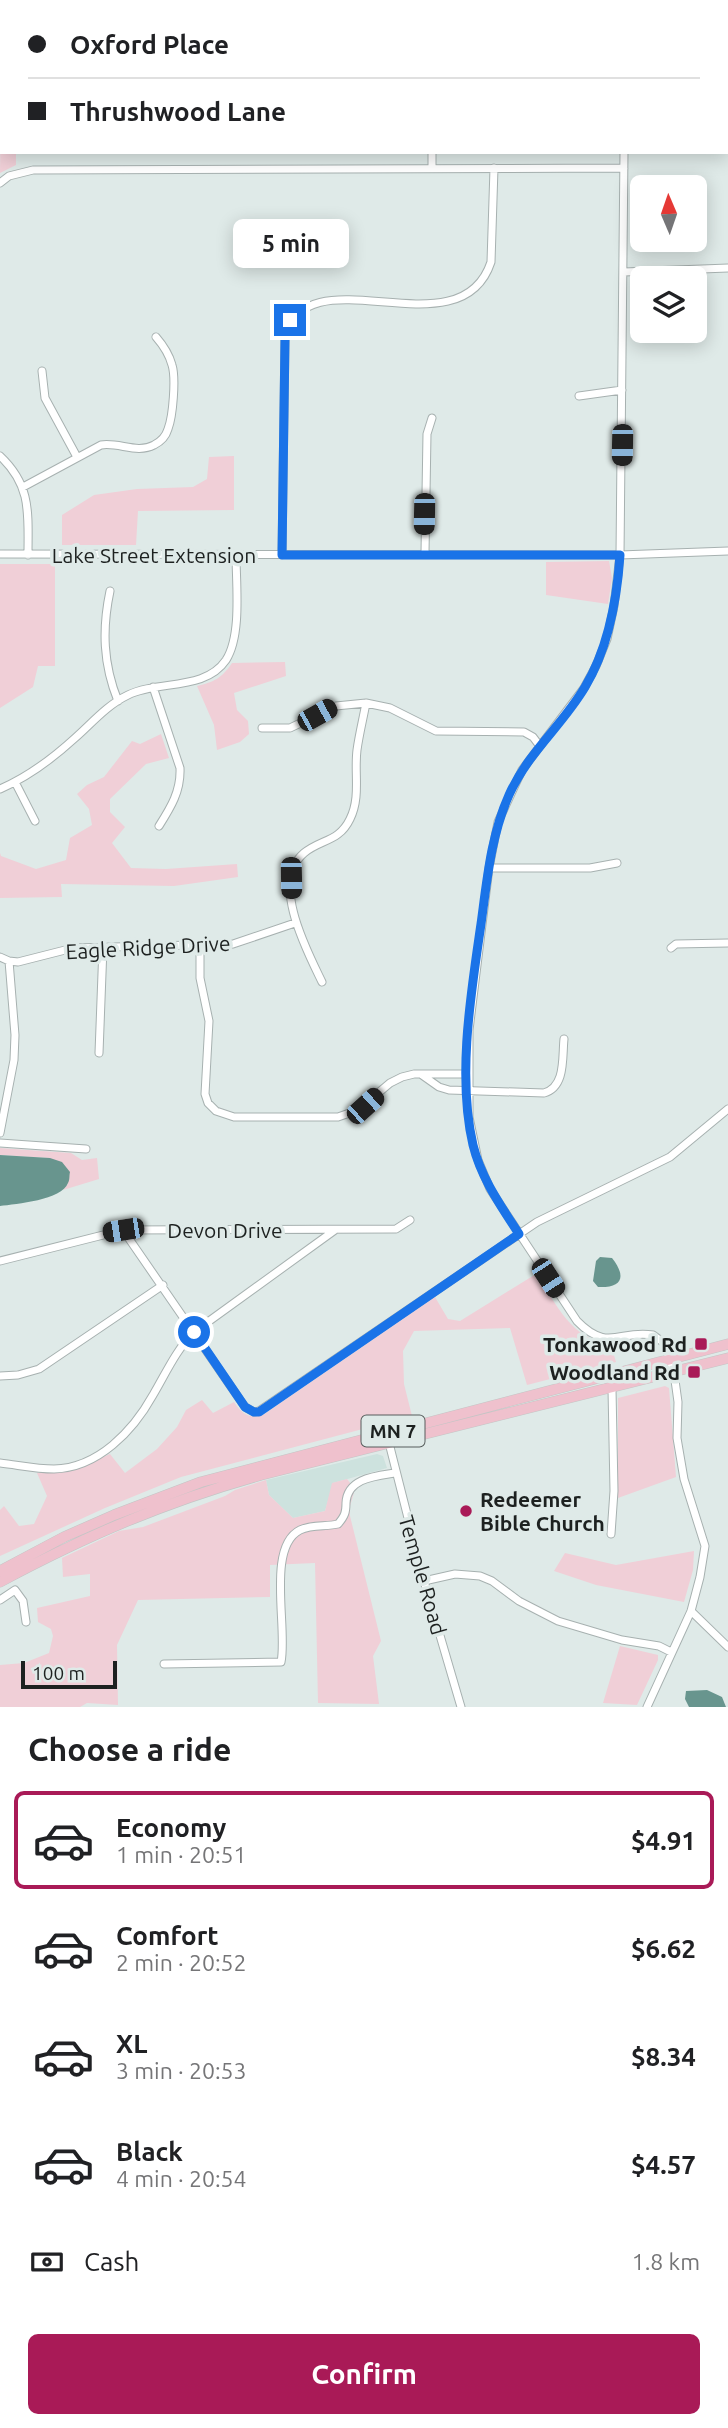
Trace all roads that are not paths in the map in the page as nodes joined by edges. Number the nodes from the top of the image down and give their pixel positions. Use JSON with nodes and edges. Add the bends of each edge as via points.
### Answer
{"nodes":[{"id":1,"x":432,"y":154,"type":"edge"},
{"id":2,"x":624,"y":154,"type":"edge"},
{"id":3,"x":494,"y":168,"type":"junction"},
{"id":4,"x":624,"y":168,"type":"junction"},
{"id":5,"x":432,"y":169,"type":"junction"},
{"id":6,"x":0,"y":183,"type":"edge"},
{"id":7,"x":728,"y":268,"type":"edge"},
{"id":8,"x":624,"y":272,"type":"junction"},
{"id":9,"x":156,"y":337,"type":"dead end"},
{"id":10,"x":42,"y":371,"type":"dead end"},
{"id":11,"x":622,"y":390,"type":"junction"},
{"id":12,"x":579,"y":396,"type":"dead end"},
{"id":13,"x":432,"y":418,"type":"dead end"},
{"id":14,"x":0,"y":456,"type":"edge"},
{"id":15,"x":77,"y":457,"type":"junction"},
{"id":16,"x":23,"y":487,"type":"junction"},
{"id":17,"x":728,"y":551,"type":"edge"},
{"id":18,"x":425,"y":553,"type":"junction"},
{"id":19,"x":0,"y":554,"type":"edge"},
{"id":20,"x":28,"y":555,"type":"junction"},
{"id":21,"x":236,"y":555,"type":"junction"},
{"id":22,"x":282,"y":555,"type":"junction"},
{"id":23,"x":620,"y":555,"type":"junction"},
{"id":24,"x":110,"y":591,"type":"dead end"},
{"id":25,"x":153,"y":687,"type":"junction"},
{"id":26,"x":118,"y":701,"type":"junction"},
{"id":27,"x":366,"y":703,"type":"junction"},
{"id":28,"x":262,"y":728,"type":"dead end"},
{"id":29,"x":539,"y":745,"type":"junction"},
{"id":30,"x":15,"y":782,"type":"junction"},
{"id":31,"x":0,"y":789,"type":"edge"},
{"id":32,"x":35,"y":821,"type":"dead end"},
{"id":33,"x":159,"y":826,"type":"dead end"},
{"id":34,"x":617,"y":863,"type":"dead end"},
{"id":35,"x":489,"y":868,"type":"junction"},
{"id":36,"x":295,"y":923,"type":"junction"},
{"id":37,"x":728,"y":943,"type":"edge"},
{"id":38,"x":200,"y":946,"type":"junction"},
{"id":39,"x":103,"y":947,"type":"junction"},
{"id":40,"x":671,"y":948,"type":"dead end"},
{"id":41,"x":0,"y":957,"type":"edge"},
{"id":42,"x":9,"y":961,"type":"junction"},
{"id":43,"x":322,"y":982,"type":"dead end"},
{"id":44,"x":564,"y":1039,"type":"dead end"},
{"id":45,"x":99,"y":1053,"type":"dead end"},
{"id":46,"x":467,"y":1074,"type":"junction"},
{"id":47,"x":422,"y":1075,"type":"junction"},
{"id":48,"x":468,"y":1091,"type":"junction"},
{"id":49,"x":728,"y":1109,"type":"edge"},
{"id":50,"x":0,"y":1133,"type":"edge"},
{"id":51,"x":0,"y":1143,"type":"edge"},
{"id":52,"x":86,"y":1149,"type":"dead end"},
{"id":53,"x":410,"y":1220,"type":"dead end"},
{"id":54,"x":123,"y":1230,"type":"junction"},
{"id":55,"x":335,"y":1230,"type":"junction"},
{"id":56,"x":519,"y":1234,"type":"junction"},
{"id":57,"x":0,"y":1261,"type":"edge"},
{"id":58,"x":163,"y":1286,"type":"junction"},
{"id":59,"x":194,"y":1332,"type":"junction"},
{"id":60,"x":728,"y":1344,"type":"edge"},
{"id":61,"x":670,"y":1359,"type":"junction"},
{"id":62,"x":728,"y":1359,"type":"edge"},
{"id":63,"x":674,"y":1373,"type":"junction"},
{"id":64,"x":0,"y":1376,"type":"edge"},
{"id":65,"x":612,"y":1389,"type":"junction"},
{"id":66,"x":388,"y":1443,"type":"junction"},
{"id":67,"x":0,"y":1463,"type":"edge"},
{"id":68,"x":395,"y":1473,"type":"junction"},
{"id":69,"x":611,"y":1534,"type":"dead end"},
{"id":70,"x":0,"y":1571,"type":"edge"},
{"id":71,"x":424,"y":1581,"type":"junction"},
{"id":72,"x":0,"y":1582,"type":"edge"},
{"id":73,"x":0,"y":1600,"type":"edge"},
{"id":74,"x":691,"y":1611,"type":"junction"},
{"id":75,"x":26,"y":1622,"type":"dead end"},
{"id":76,"x":728,"y":1647,"type":"edge"},
{"id":77,"x":671,"y":1652,"type":"junction"},
{"id":78,"x":164,"y":1664,"type":"dead end"},
{"id":79,"x":461,"y":1707,"type":"edge"},
{"id":80,"x":647,"y":1707,"type":"edge"}],
"edges":[{"from":1,"to":5,"type":"street"},
{"from":2,"to":4,"type":"street"},
{"from":3,"to":4,"type":"street"},
{"from":3,"to":5,"type":"street"},
{"from":3,"to":22,"type":"street","via":[[491,262],[472,291],[462,298],[438,302],[324,301],[305,306],[290,320],[285,339]]},
{"from":4,"to":8,"type":"street"},
{"from":5,"to":6,"type":"street","via":[[33,170]]},
{"from":7,"to":8,"type":"street"},
{"from":8,"to":11,"type":"street"},
{"from":9,"to":15,"type":"street","via":[[173,367],[165,437],[152,447],[108,444]]},
{"from":10,"to":15,"type":"street","via":[[46,398]]},
{"from":11,"to":12,"type":"street"},
{"from":11,"to":23,"type":"street"},
{"from":13,"to":18,"type":"street","via":[[427,434]]},
{"from":14,"to":16,"type":"street"},
{"from":15,"to":16,"type":"street"},
{"from":16,"to":20,"type":"street"},
{"from":17,"to":23,"type":"street","name":"Lake Street Extension"},
{"from":18,"to":22,"type":"street","name":"Lake Street Extension"},
{"from":18,"to":23,"type":"street","name":"Lake Street Extension"},
{"from":19,"to":20,"type":"street","name":"Lake Street Extension"},
{"from":20,"to":21,"type":"street","name":"Lake Street Extension"},
{"from":21,"to":22,"type":"street","name":"Lake Street Extension"},
{"from":21,"to":25,"type":"street","via":[[235,631],[224,663],[210,676]]},
{"from":23,"to":29,"type":"street","via":[[607,639],[596,666]]},
{"from":24,"to":26,"type":"street","via":[[104,648]]},
{"from":25,"to":26,"type":"street"},
{"from":25,"to":33,"type":"street","via":[[180,768],[177,795]]},
{"from":26,"to":30,"type":"street","via":[[45,763]]},
{"from":27,"to":28,"type":"street","via":[[335,706],[290,728]]},
{"from":27,"to":29,"type":"street","via":[[390,708],[436,731],[524,732]]},
{"from":27,"to":36,"type":"street","via":[[356,755],[355,807],[338,835],[297,861],[291,878]]},
{"from":29,"to":35,"type":"street","via":[[498,822]]},
{"from":30,"to":31,"type":"street"},
{"from":30,"to":32,"type":"street"},
{"from":34,"to":35,"type":"street","via":[[583,868]]},
{"from":35,"to":46,"type":"street"},
{"from":36,"to":38,"type":"street","name":"Eagle Ridge Drive","via":[[233,944]]},
{"from":36,"to":43,"type":"street"},
{"from":37,"to":40,"type":"street","via":[[676,944]]},
{"from":38,"to":39,"type":"street","name":"Eagle Ridge Drive"},
{"from":38,"to":47,"type":"street","via":[[200,978],[210,1031],[204,1088],[216,1111],[234,1117],[338,1117],[365,1106],[396,1079]]},
{"from":39,"to":42,"type":"street","name":"Eagle Ridge Drive"},
{"from":39,"to":45,"type":"street"},
{"from":41,"to":42,"type":"street"},
{"from":42,"to":50,"type":"street","via":[[14,1060]]},
{"from":44,"to":48,"type":"street","via":[[560,1080],[550,1092]]},
{"from":46,"to":47,"type":"street"},
{"from":46,"to":48,"type":"street"},
{"from":47,"to":48,"type":"street","via":[[444,1089]]},
{"from":48,"to":56,"type":"street","via":[[478,1160],[490,1189]]},
{"from":49,"to":56,"type":"street","via":[[670,1157]]},
{"from":51,"to":52,"type":"street"},
{"from":53,"to":55,"type":"street","name":"Devon Drive","via":[[396,1229]]},
{"from":54,"to":55,"type":"street","name":"Devon Drive"},
{"from":54,"to":57,"type":"street","name":"Devon Drive"},
{"from":54,"to":58,"type":"street"},
{"from":55,"to":59,"type":"street"},
{"from":56,"to":59,"type":"street","via":[[262,1410],[245,1407]]},
{"from":56,"to":61,"type":"street","via":[[587,1331],[610,1339],[653,1335],[664,1343]]},
{"from":58,"to":59,"type":"street"},
{"from":58,"to":64,"type":"street","via":[[38,1369]]},
{"from":59,"to":67,"type":"street","via":[[143,1413],[108,1449],[64,1468]]},
{"from":60,"to":61,"type":"main road","number":"MN 7"},
{"from":61,"to":63,"type":"street"},
{"from":61,"to":70,"type":"main road","number":"MN 7","via":[[201,1482],[64,1537]]},
{"from":62,"to":63,"type":"main road","number":"MN 7"},
{"from":63,"to":65,"type":"main road","number":"MN 7"},
{"from":63,"to":74,"type":"street","via":[[684,1479],[705,1546]]},
{"from":65,"to":66,"type":"main road","number":"MN 7"},
{"from":65,"to":69,"type":"street"},
{"from":66,"to":68,"type":"street","name":"Temple Road"},
{"from":66,"to":72,"type":"main road","number":"MN 7","via":[[167,1504],[67,1546]]},
{"from":68,"to":71,"type":"street","name":"Temple Road"},
{"from":68,"to":78,"type":"street","via":[[351,1487],[338,1524],[302,1529],[288,1540],[282,1557],[281,1662]]},
{"from":71,"to":77,"type":"street","via":[[454,1574],[480,1576],[558,1621]]},
{"from":71,"to":79,"type":"street","name":"Temple Road"},
{"from":73,"to":75,"type":"street","via":[[15,1590],[23,1601]]},
{"from":74,"to":76,"type":"street"},
{"from":74,"to":77,"type":"street"},
{"from":77,"to":80,"type":"street"}]}
